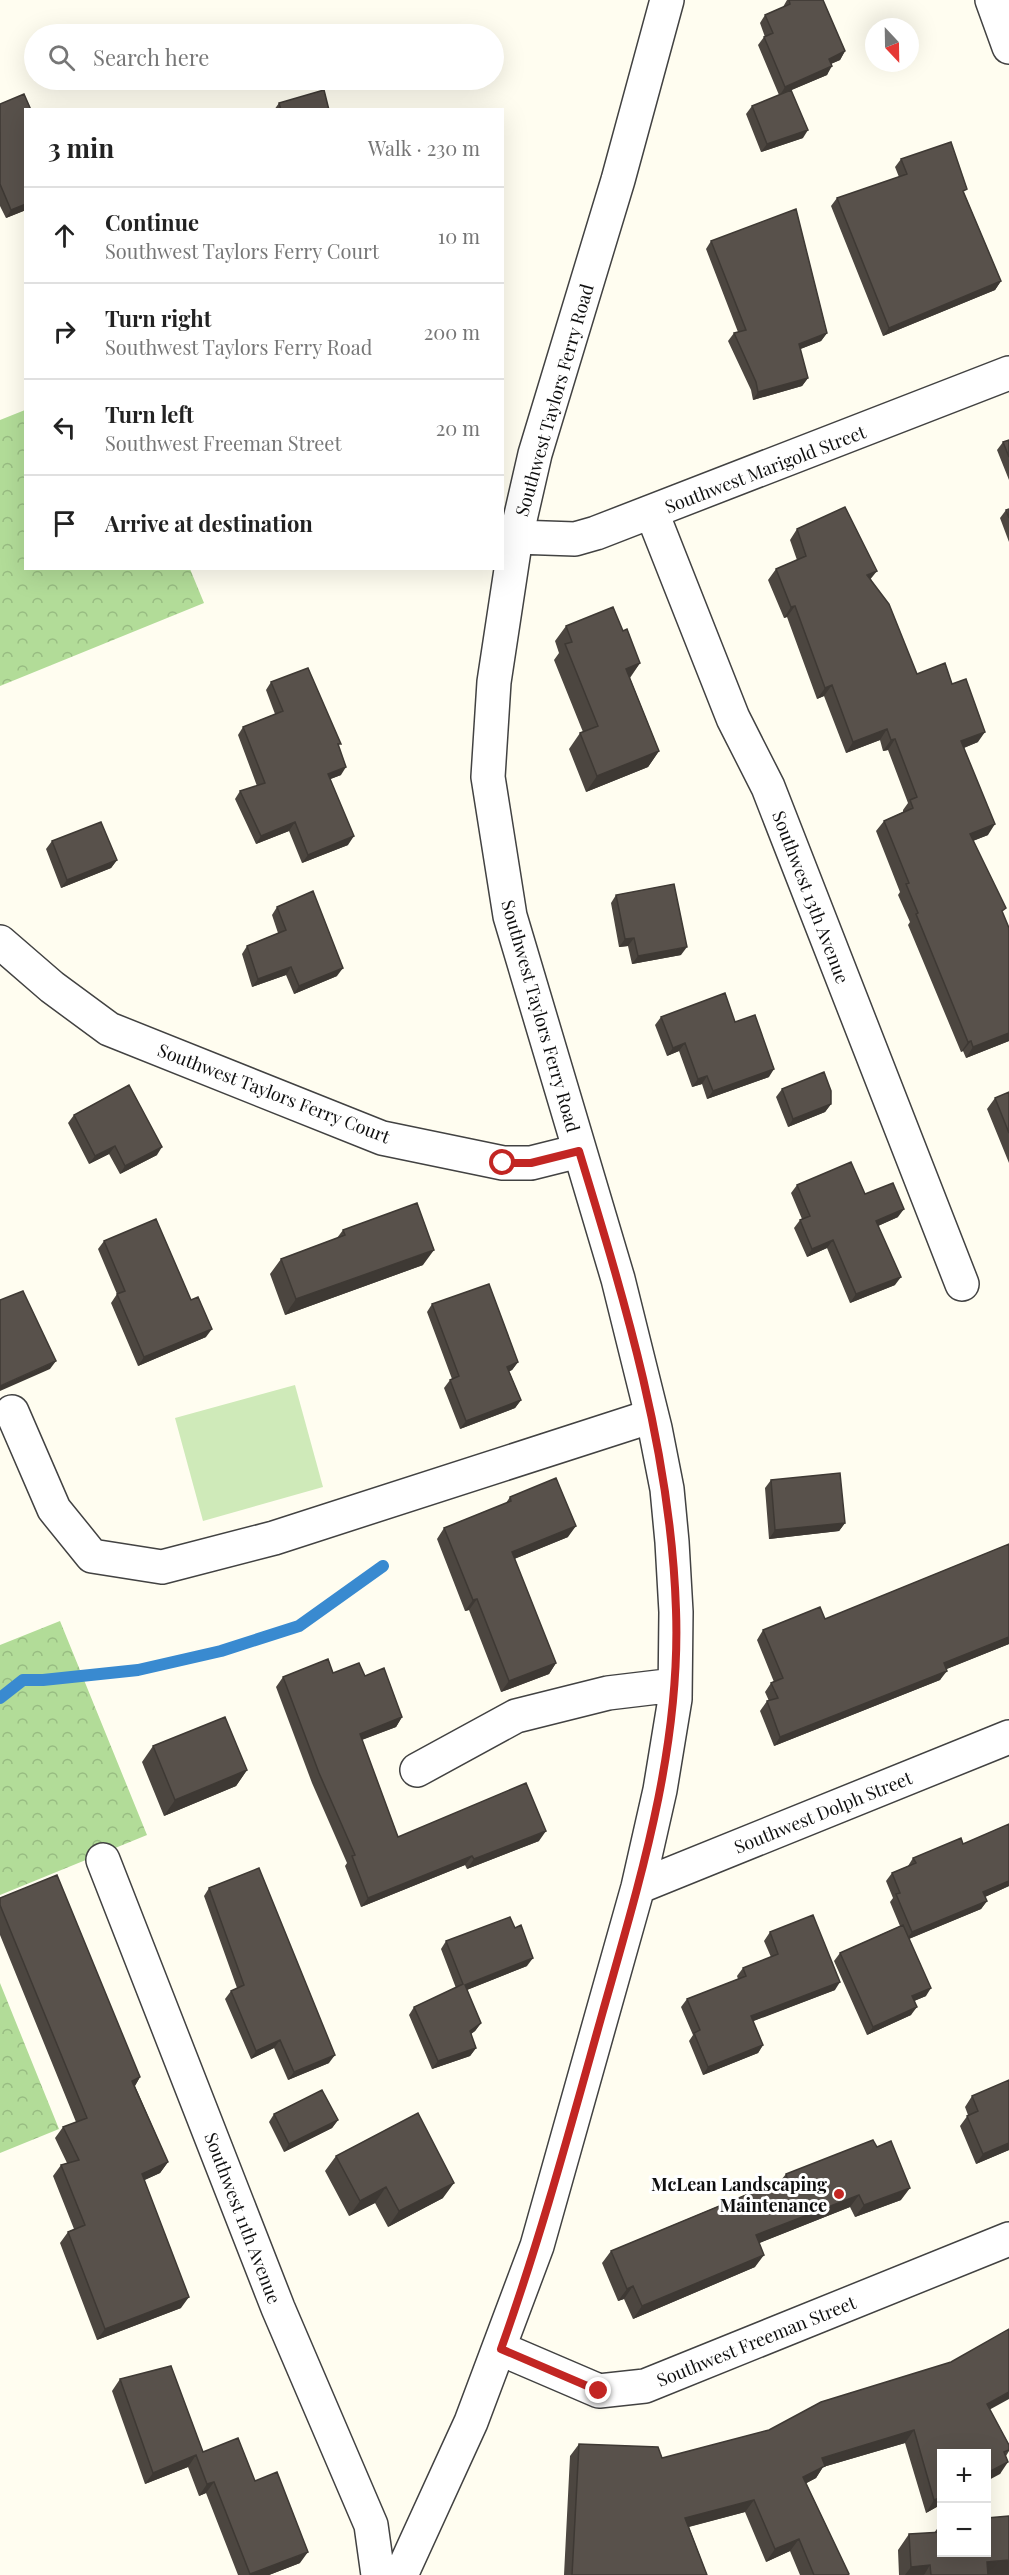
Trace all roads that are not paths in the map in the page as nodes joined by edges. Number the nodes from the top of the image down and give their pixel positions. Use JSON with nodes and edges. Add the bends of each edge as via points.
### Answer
{"nodes":[{"id":1,"x":992,"y":0,"type":"edge"},
{"id":2,"x":657,"y":2,"type":"edge"},
{"id":3,"x":1009,"y":46,"type":"edge"},
{"id":4,"x":1009,"y":373,"type":"edge"},
{"id":5,"x":652,"y":513,"type":"junction"},
{"id":6,"x":516,"y":537,"type":"junction"},
{"id":7,"x":0,"y":942,"type":"edge"},
{"id":8,"x":579,"y":1151,"type":"junction"},
{"id":9,"x":962,"y":1284,"type":"dead end"},
{"id":10,"x":12,"y":1412,"type":"dead end"},
{"id":11,"x":652,"y":1416,"type":"junction"},
{"id":12,"x":675,"y":1685,"type":"junction"},
{"id":13,"x":1009,"y":1737,"type":"edge"},
{"id":14,"x":417,"y":1770,"type":"dead end"},
{"id":15,"x":103,"y":1860,"type":"dead end"},
{"id":16,"x":638,"y":1887,"type":"junction"},
{"id":17,"x":1009,"y":2239,"type":"edge"},
{"id":18,"x":501,"y":2349,"type":"junction"},
{"id":19,"x":378,"y":2575,"type":"edge"},
{"id":20,"x":401,"y":2575,"type":"edge"}],
"edges":[{"from":1,"to":3,"type":"street"},
{"from":2,"to":6,"type":"street","name":"Southwest Taylors Ferry Road","via":[[618,180],[535,454]]},
{"from":4,"to":5,"type":"street","name":"Southwest Marigold Street"},
{"from":5,"to":6,"type":"street","name":"Southwest Marigold Street","via":[[575,539]]},
{"from":5,"to":9,"type":"street","name":"Southwest 13th Avenue","via":[[733,718],[768,787]]},
{"from":6,"to":8,"type":"street","name":"Southwest Taylors Ferry Road","via":[[494,682],[488,777],[510,916]]},
{"from":7,"to":8,"type":"street","name":"Southwest Taylors Ferry Court","via":[[109,1029],[382,1138],[503,1163],[531,1163]]},
{"from":8,"to":11,"type":"street","name":"Southwest Taylors Ferry Road","via":[[618,1279]]},
{"from":10,"to":11,"type":"street","via":[[54,1509],[92,1556],[162,1567],[274,1538]]},
{"from":11,"to":12,"type":"street","name":"Southwest Taylors Ferry Road","via":[[667,1489],[672,1542]]},
{"from":12,"to":14,"type":"street","via":[[608,1693],[516,1716]]},
{"from":12,"to":16,"type":"street","name":"Southwest Taylors Ferry Road","via":[[660,1790]]},
{"from":13,"to":16,"type":"street","name":"Southwest Dolph Street"},
{"from":15,"to":19,"type":"street","name":"Southwest 11th Avenue","via":[[278,2308],[370,2526]]},
{"from":16,"to":18,"type":"street","name":"Southwest Taylors Ferry Road","via":[[537,2246]]},
{"from":17,"to":18,"type":"street","name":"Southwest Freeman Street","via":[[645,2386],[599,2391]]},
{"from":18,"to":20,"type":"street","name":"Southwest Taylors Ferry Road"}]}
